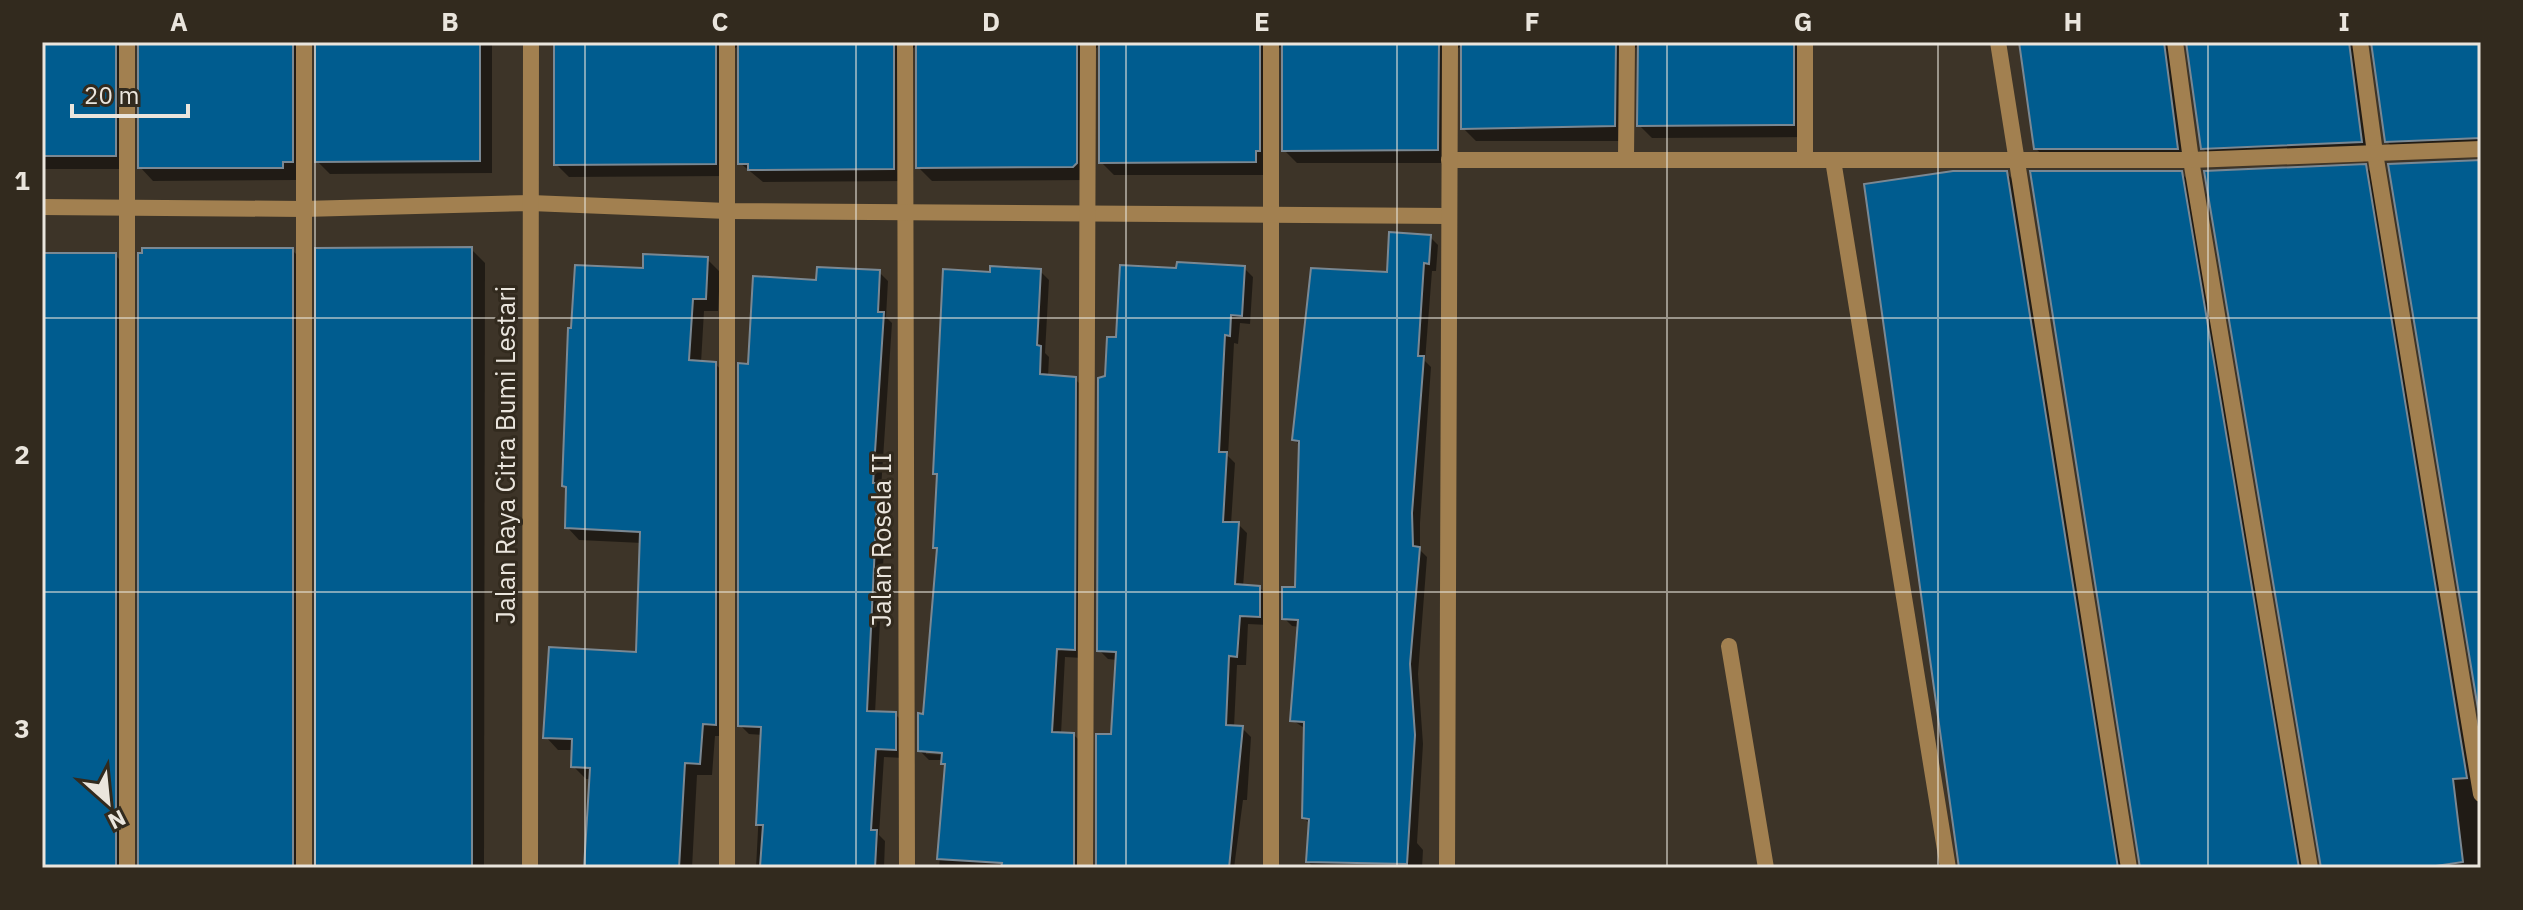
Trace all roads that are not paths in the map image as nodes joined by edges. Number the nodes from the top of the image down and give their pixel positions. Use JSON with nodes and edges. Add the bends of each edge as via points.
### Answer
{"nodes":[{"id":1,"x":127,"y":42,"type":"edge"},
{"id":2,"x":304,"y":42,"type":"edge"},
{"id":3,"x":531,"y":42,"type":"edge"},
{"id":4,"x":727,"y":42,"type":"edge"},
{"id":5,"x":905,"y":42,"type":"edge"},
{"id":6,"x":1088,"y":42,"type":"edge"},
{"id":7,"x":1271,"y":42,"type":"edge"},
{"id":8,"x":1450,"y":42,"type":"edge"},
{"id":9,"x":1627,"y":42,"type":"edge"},
{"id":10,"x":1805,"y":42,"type":"edge"},
{"id":11,"x":1998,"y":42,"type":"edge"},
{"id":12,"x":2175,"y":42,"type":"edge"},
{"id":13,"x":2360,"y":42,"type":"edge"},
{"id":14,"x":2481,"y":149,"type":"edge"},
{"id":15,"x":2375,"y":153,"type":"junction"},
{"id":16,"x":1626,"y":159,"type":"junction"},
{"id":17,"x":1449,"y":160,"type":"junction"},
{"id":18,"x":1805,"y":160,"type":"junction"},
{"id":19,"x":1833,"y":160,"type":"junction"},
{"id":20,"x":2014,"y":160,"type":"junction"},
{"id":21,"x":2191,"y":160,"type":"junction"},
{"id":22,"x":531,"y":203,"type":"junction"},
{"id":23,"x":42,"y":207,"type":"edge"},
{"id":24,"x":127,"y":208,"type":"junction"},
{"id":25,"x":303,"y":209,"type":"junction"},
{"id":26,"x":727,"y":211,"type":"junction"},
{"id":27,"x":905,"y":212,"type":"junction"},
{"id":28,"x":1087,"y":213,"type":"junction"},
{"id":29,"x":1271,"y":215,"type":"junction"},
{"id":30,"x":1449,"y":216,"type":"junction"},
{"id":31,"x":1729,"y":646,"type":"dead end"},
{"id":32,"x":2481,"y":794,"type":"edge"},
{"id":33,"x":127,"y":868,"type":"edge"},
{"id":34,"x":304,"y":868,"type":"edge"},
{"id":35,"x":530,"y":868,"type":"edge"},
{"id":36,"x":727,"y":868,"type":"edge"},
{"id":37,"x":907,"y":868,"type":"edge"},
{"id":38,"x":1085,"y":868,"type":"edge"},
{"id":39,"x":1271,"y":868,"type":"edge"},
{"id":40,"x":1447,"y":868,"type":"edge"},
{"id":41,"x":1766,"y":868,"type":"edge"},
{"id":42,"x":1948,"y":868,"type":"edge"},
{"id":43,"x":2129,"y":868,"type":"edge"},
{"id":44,"x":2310,"y":868,"type":"edge"}],
"edges":[{"from":1,"to":24,"type":"street"},
{"from":2,"to":25,"type":"street"},
{"from":3,"to":22,"type":"street","name":"Jalan Raya Citra Bumi Lestari"},
{"from":4,"to":26,"type":"street"},
{"from":5,"to":27,"type":"street","name":"Jalan Rosela II"},
{"from":6,"to":28,"type":"street"},
{"from":7,"to":29,"type":"street"},
{"from":8,"to":17,"type":"street"},
{"from":9,"to":16,"type":"street"},
{"from":10,"to":18,"type":"street"},
{"from":11,"to":20,"type":"street"},
{"from":12,"to":21,"type":"street"},
{"from":13,"to":15,"type":"street"},
{"from":14,"to":15,"type":"street"},
{"from":15,"to":21,"type":"street"},
{"from":15,"to":32,"type":"street"},
{"from":16,"to":17,"type":"street"},
{"from":16,"to":18,"type":"street"},
{"from":17,"to":30,"type":"street"},
{"from":18,"to":19,"type":"street"},
{"from":19,"to":20,"type":"street"},
{"from":19,"to":42,"type":"street"},
{"from":20,"to":21,"type":"street"},
{"from":20,"to":43,"type":"street"},
{"from":21,"to":44,"type":"street"},
{"from":22,"to":25,"type":"street"},
{"from":22,"to":26,"type":"street"},
{"from":22,"to":35,"type":"street","name":"Jalan Raya Citra Bumi Lestari"},
{"from":23,"to":24,"type":"street"},
{"from":24,"to":25,"type":"street"},
{"from":24,"to":33,"type":"street"},
{"from":25,"to":34,"type":"street"},
{"from":26,"to":27,"type":"street"},
{"from":26,"to":36,"type":"street"},
{"from":27,"to":28,"type":"street"},
{"from":27,"to":37,"type":"street","name":"Jalan Rosela II"},
{"from":28,"to":29,"type":"street"},
{"from":28,"to":38,"type":"street"},
{"from":29,"to":30,"type":"street"},
{"from":29,"to":39,"type":"street"},
{"from":30,"to":40,"type":"street"},
{"from":31,"to":41,"type":"street"}]}
